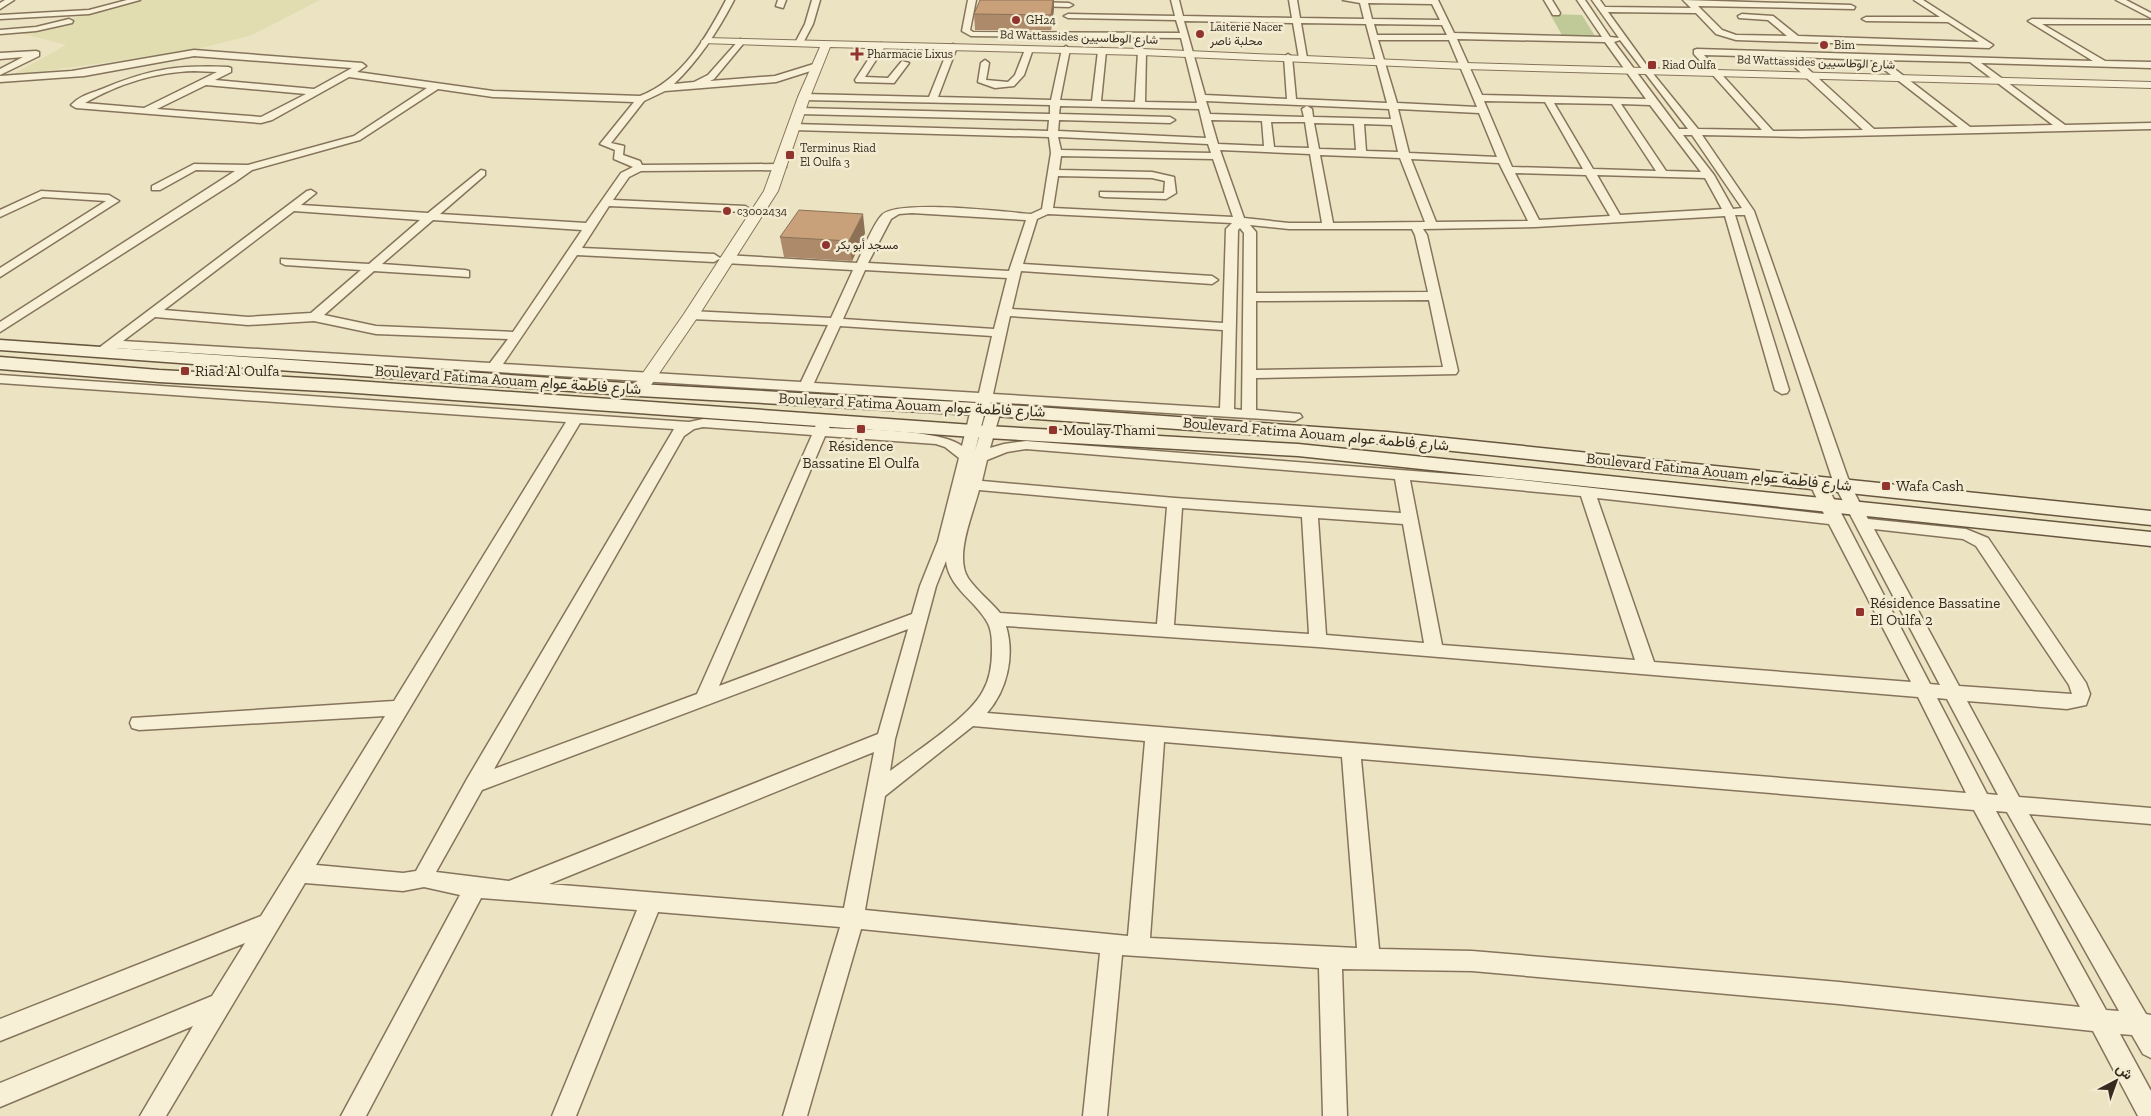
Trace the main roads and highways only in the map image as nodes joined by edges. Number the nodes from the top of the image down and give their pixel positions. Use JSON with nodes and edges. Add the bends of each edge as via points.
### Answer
{"nodes":[{"id":1,"x":0,"y":345,"type":"edge"},
{"id":2,"x":0,"y":363,"type":"edge"},
{"id":3,"x":1381,"y":458,"type":"junction"},
{"id":4,"x":1402,"y":475,"type":"road end"},
{"id":5,"x":2151,"y":518,"type":"edge"},
{"id":6,"x":2151,"y":540,"type":"edge"}],
"edges":[{"from":1,"to":5,"type":"main road","name":"Boulevard Fatima Aouam شارع فاطمة عوام","via":[[106,348],[985,407],[1250,421]]},
{"from":2,"to":3,"type":"main road","name":"Boulevard Fatima Aouam شارع فاطمة عوام","via":[[495,404],[822,426],[1298,450]]},
{"from":3,"to":4,"type":"main road"},
{"from":3,"to":6,"type":"main road","name":"Boulevard Fatima Aouam شارع فاطمة عوام","via":[[1858,516]]}]}
